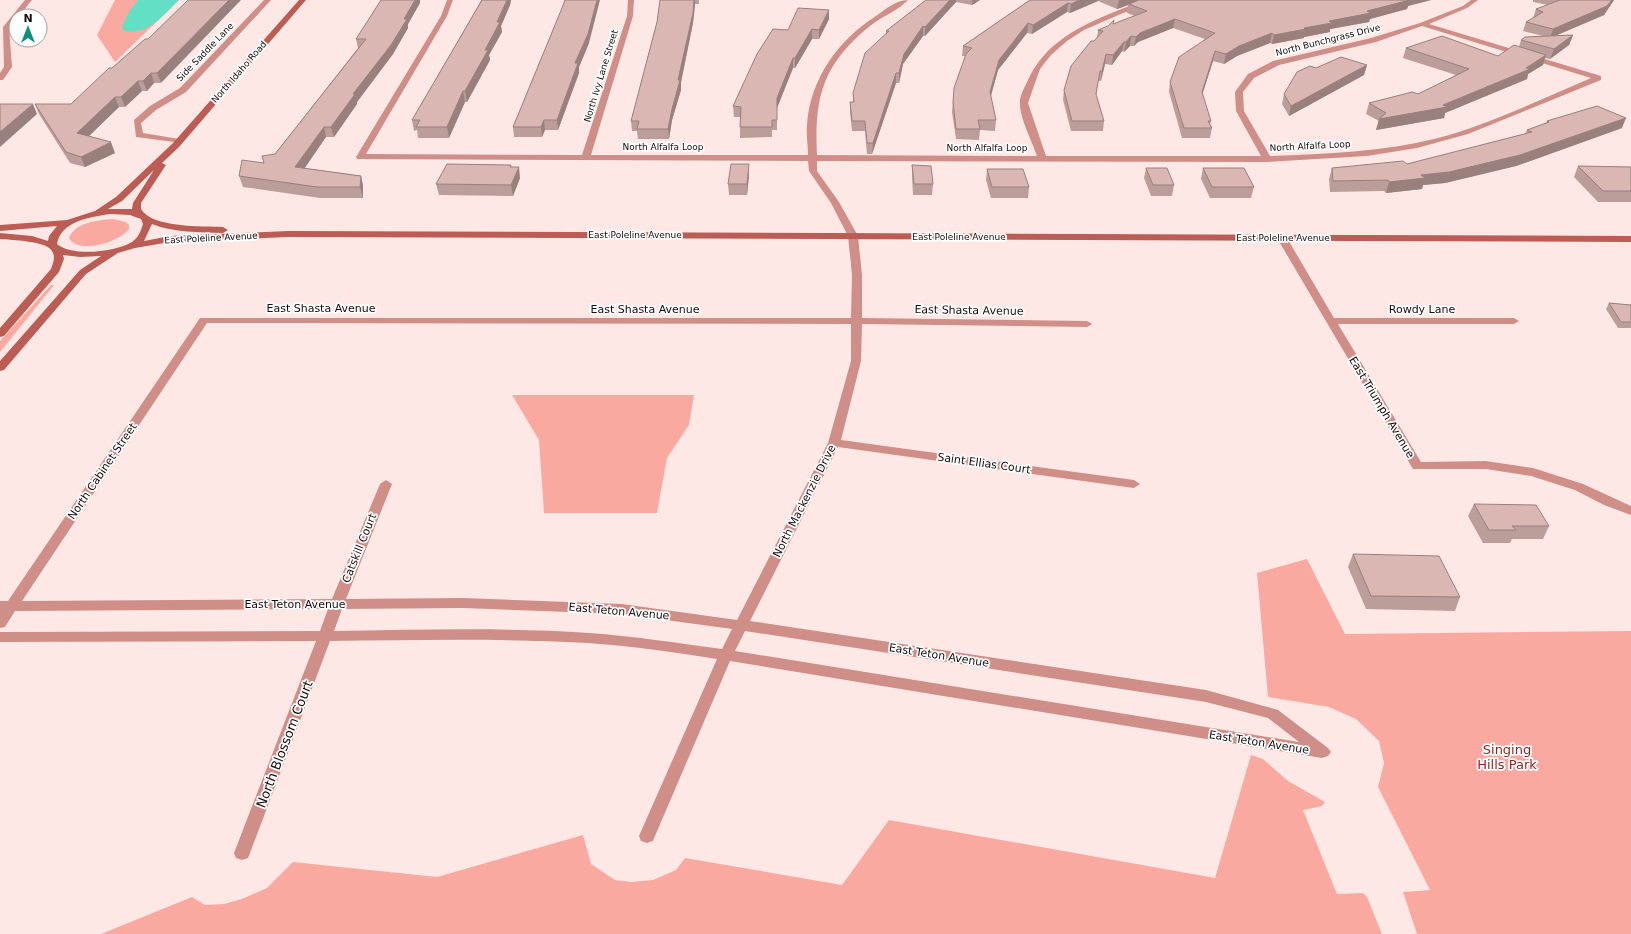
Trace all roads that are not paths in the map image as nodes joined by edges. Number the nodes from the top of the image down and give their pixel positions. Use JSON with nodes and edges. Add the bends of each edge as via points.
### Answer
{"nodes":[{"id":1,"x":29,"y":0,"type":"edge"},
{"id":2,"x":268,"y":0,"type":"edge"},
{"id":3,"x":303,"y":0,"type":"edge"},
{"id":4,"x":450,"y":0,"type":"edge"},
{"id":5,"x":630,"y":0,"type":"edge"},
{"id":6,"x":1158,"y":0,"type":"edge"},
{"id":7,"x":1475,"y":0,"type":"edge"},
{"id":8,"x":898,"y":1,"type":"edge"},
{"id":9,"x":22,"y":8,"type":"edge"},
{"id":10,"x":1422,"y":24,"type":"junction"},
{"id":11,"x":8,"y":26,"type":"edge"},
{"id":12,"x":8,"y":44,"type":"edge"},
{"id":13,"x":8,"y":48,"type":"edge"},
{"id":14,"x":0,"y":78,"type":"edge"},
{"id":15,"x":178,"y":143,"type":"junction"},
{"id":16,"x":586,"y":157,"type":"junction"},
{"id":17,"x":813,"y":158,"type":"junction"},
{"id":18,"x":1042,"y":158,"type":"junction"},
{"id":19,"x":1267,"y":159,"type":"junction"},
{"id":20,"x":90,"y":215,"type":"junction"},
{"id":21,"x":143,"y":216,"type":"junction"},
{"id":22,"x":75,"y":220,"type":"junction"},
{"id":23,"x":0,"y":228,"type":"edge"},
{"id":24,"x":288,"y":234,"type":"junction"},
{"id":25,"x":0,"y":236,"type":"edge"},
{"id":26,"x":854,"y":236,"type":"junction"},
{"id":27,"x":1282,"y":238,"type":"junction"},
{"id":28,"x":1631,"y":239,"type":"edge"},
{"id":29,"x":134,"y":245,"type":"junction"},
{"id":30,"x":55,"y":248,"type":"junction"},
{"id":31,"x":121,"y":250,"type":"junction"},
{"id":32,"x":204,"y":320,"type":"joint"},
{"id":33,"x":858,"y":321,"type":"junction"},
{"id":34,"x":1514,"y":321,"type":"dead end"},
{"id":35,"x":1331,"y":322,"type":"junction"},
{"id":36,"x":1087,"y":324,"type":"dead end"},
{"id":37,"x":0,"y":334,"type":"edge"},
{"id":38,"x":0,"y":368,"type":"edge"},
{"id":39,"x":834,"y":443,"type":"junction"},
{"id":40,"x":386,"y":484,"type":"dead end"},
{"id":41,"x":1134,"y":484,"type":"dead end"},
{"id":42,"x":1631,"y":511,"type":"edge"},
{"id":43,"x":337,"y":604,"type":"junction"},
{"id":44,"x":6,"y":606,"type":"edge"},
{"id":45,"x":0,"y":623,"type":"edge"},
{"id":46,"x":740,"y":625,"type":"junction"},
{"id":47,"x":0,"y":636,"type":"edge"},
{"id":48,"x":325,"y":636,"type":"junction"},
{"id":49,"x":725,"y":655,"type":"junction"},
{"id":50,"x":647,"y":836,"type":"dead end"},
{"id":51,"x":242,"y":853,"type":"dead end"}],
"edges":[{"from":1,"to":9,"type":"street"},
{"from":2,"to":15,"type":"street","name":"Side Saddle Lane","via":[[183,90],[153,108],[137,122],[139,135]]},
{"from":3,"to":15,"type":"main road","name":"North Idaho Road"},
{"from":4,"to":16,"type":"street","name":"North Alfalfa Loop","via":[[444,16],[360,157]]},
{"from":5,"to":16,"type":"street","name":"North Ivy Lane Street","via":[[630,16]]},
{"from":6,"to":18,"type":"street","via":[[1125,9],[1091,24],[1057,45],[1032,72],[1024,103]]},
{"from":7,"to":10,"type":"street","name":"North Bunchgrass Drive","via":[[1465,8]]},
{"from":8,"to":17,"type":"street","name":"North Mackenzie Drive","via":[[853,37],[830,64],[814,104]]},
{"from":10,"to":19,"type":"street","name":"North Bunchgrass Drive","via":[[1373,40],[1276,63],[1251,76],[1239,92],[1240,111]]},
{"from":10,"to":19,"type":"street","name":"North Alfalfa Loop","via":[[1598,78],[1464,132],[1413,146],[1314,158]]},
{"from":11,"to":12,"type":"street","via":[[5,31]]},
{"from":13,"to":14,"type":"street","via":[[8,67]]},
{"from":15,"to":20,"type":"main road","name":"North Idaho Road","via":[[119,199]]},
{"from":15,"to":21,"type":"main road","name":"North Idaho Road","via":[[139,199],[136,207]]},
{"from":16,"to":17,"type":"street","name":"North Alfalfa Loop"},
{"from":17,"to":18,"type":"street","name":"North Alfalfa Loop"},
{"from":17,"to":26,"type":"street","name":"North Mackenzie Drive","via":[[813,171],[835,202]]},
{"from":18,"to":19,"type":"street","name":"North Alfalfa Loop"},
{"from":20,"to":21,"type":"main road","name":"East Poleline Avenue","via":[[117,211]]},
{"from":20,"to":22,"type":"main road"},
{"from":21,"to":24,"type":"main road","name":"East Poleline Avenue","via":[[168,226]]},
{"from":21,"to":29,"type":"main road","name":"North Idaho Road","via":[[148,224],[146,231]]},
{"from":22,"to":23,"type":"main road","via":[[40,226]]},
{"from":22,"to":30,"type":"main road","via":[[55,232],[51,239]]},
{"from":24,"to":26,"type":"main road","name":"East Poleline Avenue"},
{"from":24,"to":29,"type":"main road","name":"East Poleline Avenue","via":[[170,239]]},
{"from":25,"to":30,"type":"main road","via":[[32,239]]},
{"from":26,"to":27,"type":"main road","name":"East Poleline Avenue"},
{"from":26,"to":33,"type":"street","name":"North Mackenzie Drive"},
{"from":27,"to":28,"type":"main road","name":"East Poleline Avenue"},
{"from":27,"to":35,"type":"street","name":"East Triumph Avenue"},
{"from":29,"to":31,"type":"main road","name":"East Poleline Avenue"},
{"from":30,"to":31,"type":"main road","via":[[66,253],[82,254]]},
{"from":30,"to":37,"type":"main road","via":[[59,259],[56,270]]},
{"from":31,"to":38,"type":"main road","via":[[83,272]]},
{"from":32,"to":33,"type":"street","name":"East Shasta Avenue"},
{"from":32,"to":44,"type":"street","name":"North Cabinet Street"},
{"from":33,"to":36,"type":"street","name":"East Shasta Avenue"},
{"from":33,"to":39,"type":"street","name":"North Mackenzie Drive","via":[[856,361]]},
{"from":34,"to":35,"type":"street","name":"Rowdy Lane"},
{"from":35,"to":42,"type":"street","name":"East Triumph Avenue","via":[[1417,466],[1486,465],[1533,472],[1579,487]]},
{"from":39,"to":41,"type":"street","name":"Saint Ellias Court"},
{"from":39,"to":46,"type":"street","name":"North Mackenzie Drive"},
{"from":40,"to":43,"type":"street","name":"Catskill Court"},
{"from":43,"to":44,"type":"street","name":"East Teton Avenue"},
{"from":43,"to":46,"type":"street","name":"East Teton Avenue","via":[[536,604],[622,609]]},
{"from":43,"to":48,"type":"street","name":"Catskill Court"},
{"from":44,"to":45,"type":"street","name":"North Cabinet Street"},
{"from":46,"to":49,"type":"street","name":"North Mackenzie Drive"},
{"from":46,"to":49,"type":"street","name":"East Teton Avenue","via":[[1206,696],[1273,714],[1323,752]]},
{"from":47,"to":48,"type":"street","name":"East Teton Avenue"},
{"from":48,"to":49,"type":"street","name":"East Teton Avenue","via":[[504,635],[588,638]]},
{"from":48,"to":51,"type":"street","name":"North Blossom Court"},
{"from":49,"to":50,"type":"street","name":"North Mackenzie Drive"}]}
